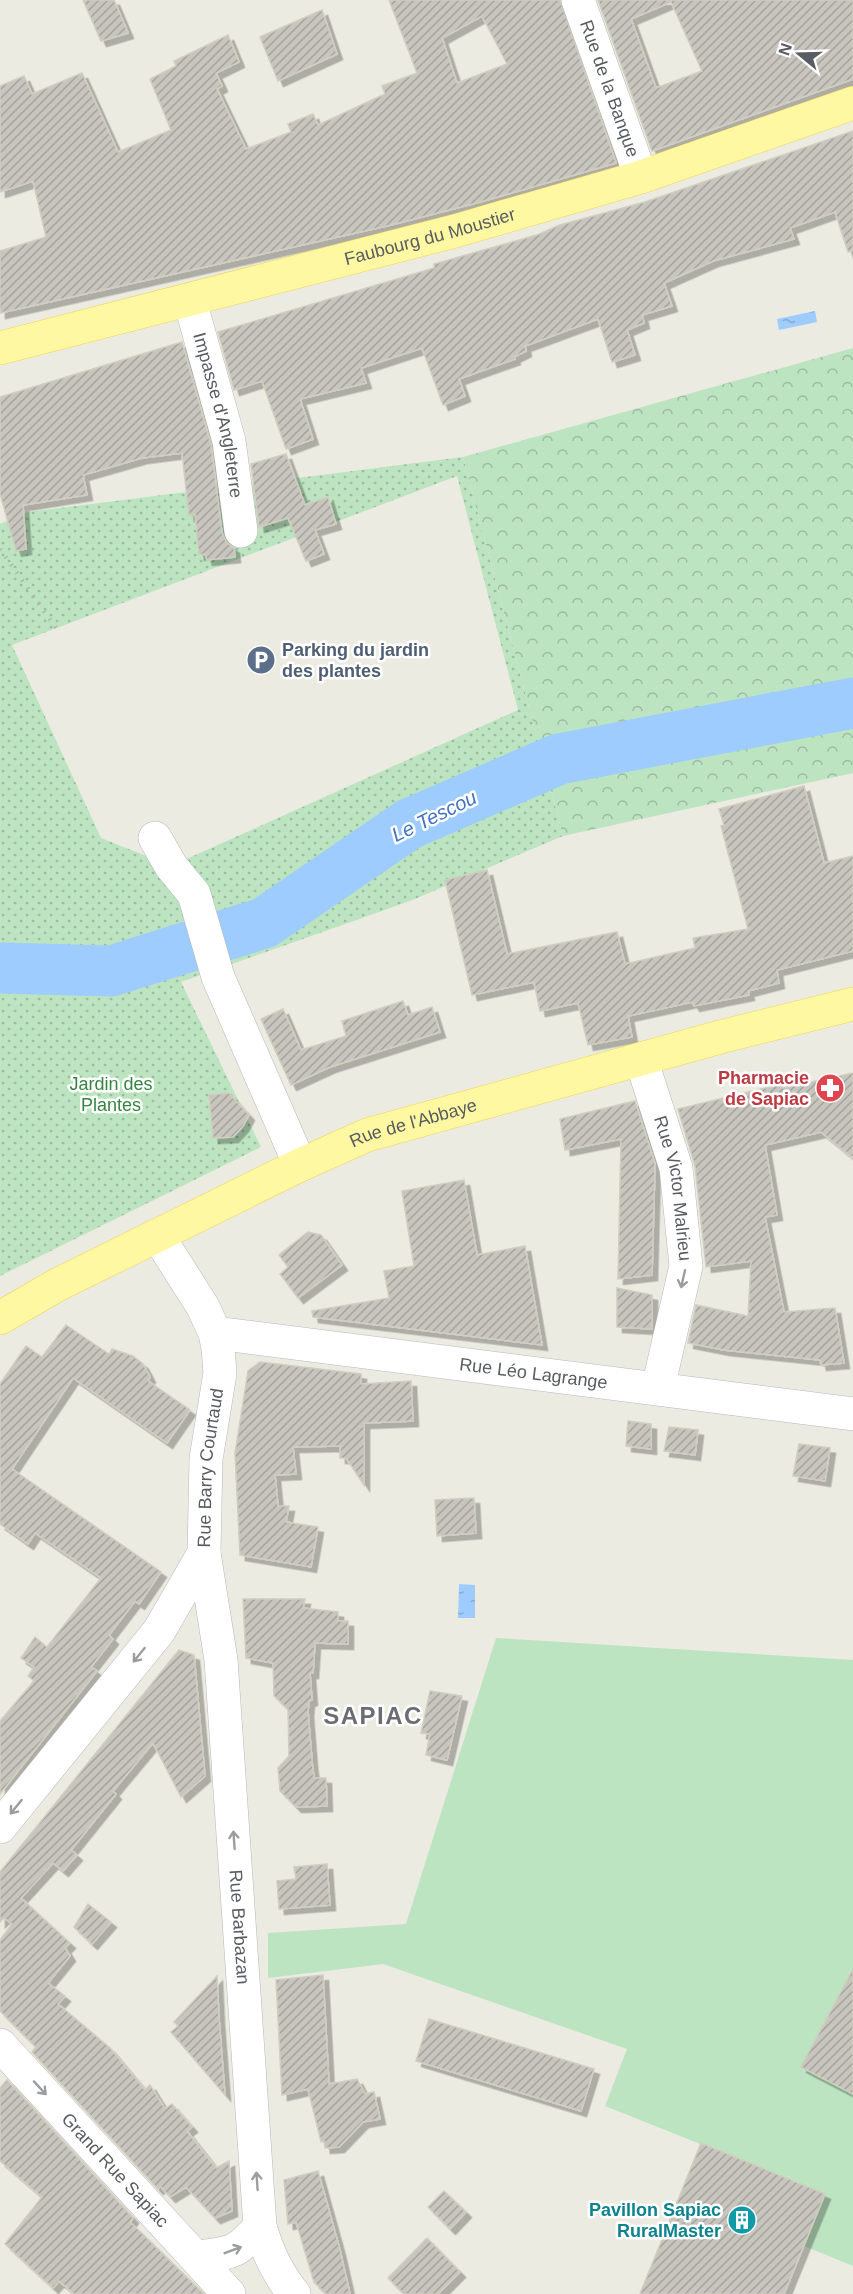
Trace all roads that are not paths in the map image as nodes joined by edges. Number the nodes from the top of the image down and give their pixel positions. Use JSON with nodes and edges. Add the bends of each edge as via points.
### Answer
{"nodes":[{"id":1,"x":578,"y":0,"type":"edge"},
{"id":2,"x":853,"y":103,"type":"edge"},
{"id":3,"x":641,"y":177,"type":"junction"},
{"id":4,"x":189,"y":301,"type":"junction"},
{"id":5,"x":0,"y":348,"type":"edge"},
{"id":6,"x":241,"y":531,"type":"dead end"},
{"id":7,"x":155,"y":838,"type":"dead end"},
{"id":8,"x":853,"y":1004,"type":"edge"},
{"id":9,"x":641,"y":1059,"type":"junction"},
{"id":10,"x":300,"y":1164,"type":"junction"},
{"id":11,"x":158,"y":1236,"type":"junction"},
{"id":12,"x":0,"y":1318,"type":"edge"},
{"id":13,"x":215,"y":1333,"type":"junction"},
{"id":14,"x":658,"y":1388,"type":"junction"},
{"id":15,"x":853,"y":1414,"type":"edge"},
{"id":16,"x":204,"y":1553,"type":"junction"},
{"id":17,"x":169,"y":1616,"type":"junction"},
{"id":18,"x":217,"y":1628,"type":"junction"},
{"id":19,"x":0,"y":1827,"type":"edge"},
{"id":20,"x":0,"y":2045,"type":"edge"},
{"id":21,"x":260,"y":2226,"type":"junction"},
{"id":22,"x":197,"y":2257,"type":"junction"},
{"id":23,"x":229,"y":2294,"type":"edge"},
{"id":24,"x":294,"y":2294,"type":"edge"}],
"edges":[{"from":1,"to":3,"type":"street","name":"Rue de la Banque"},
{"from":2,"to":3,"type":"main road","name":"Faubourg du Moustier"},
{"from":3,"to":4,"type":"main road","name":"Faubourg du Moustier"},
{"from":4,"to":5,"type":"main road","name":"Faubourg du Moustier"},
{"from":4,"to":6,"type":"street","name":"Impasse d'Angleterre","via":[[229,441]]},
{"from":7,"to":10,"type":"street","via":[[194,894],[218,977]]},
{"from":8,"to":9,"type":"main road","name":"Rue de l'Abbaye"},
{"from":9,"to":10,"type":"main road","name":"Rue de l'Abbaye","via":[[379,1131]]},
{"from":9,"to":14,"type":"street","name":"Rue Victor Malrieu","one_way":true,"via":[[676,1168],[686,1266]]},
{"from":10,"to":11,"type":"main road","name":"Rue de l'Abbaye"},
{"from":11,"to":12,"type":"main road","name":"Rue de l'Abbaye","via":[[45,1291]]},
{"from":11,"to":13,"type":"street","name":"Rue Barry Courtaud","via":[[203,1306]]},
{"from":13,"to":14,"type":"street","name":"Rue Léo Lagrange"},
{"from":13,"to":16,"type":"street","name":"Rue Barry Courtaud","via":[[220,1373],[206,1459]]},
{"from":14,"to":15,"type":"street","name":"Rue Léo Lagrange"},
{"from":16,"to":17,"type":"street","name":"Rue Barry Courtaud"},
{"from":16,"to":18,"type":"street","name":"Rue Barbazan"},
{"from":17,"to":18,"type":"street","via":[[198,1616]]},
{"from":17,"to":19,"type":"street","name":"Rue Barry Courtaud","one_way":true},
{"from":21,"to":18,"type":"street","name":"Rue Barbazan","one_way":true},
{"from":20,"to":22,"type":"street","name":"Grand Rue Sapiac","one_way":true},
{"from":22,"to":21,"type":"street","one_way":true,"via":[[230,2253],[244,2246]]},
{"from":21,"to":24,"type":"street","name":"Rue Barbazan","via":[[266,2250]]},
{"from":22,"to":23,"type":"street","name":"Grand Rue Sapiac"}]}
